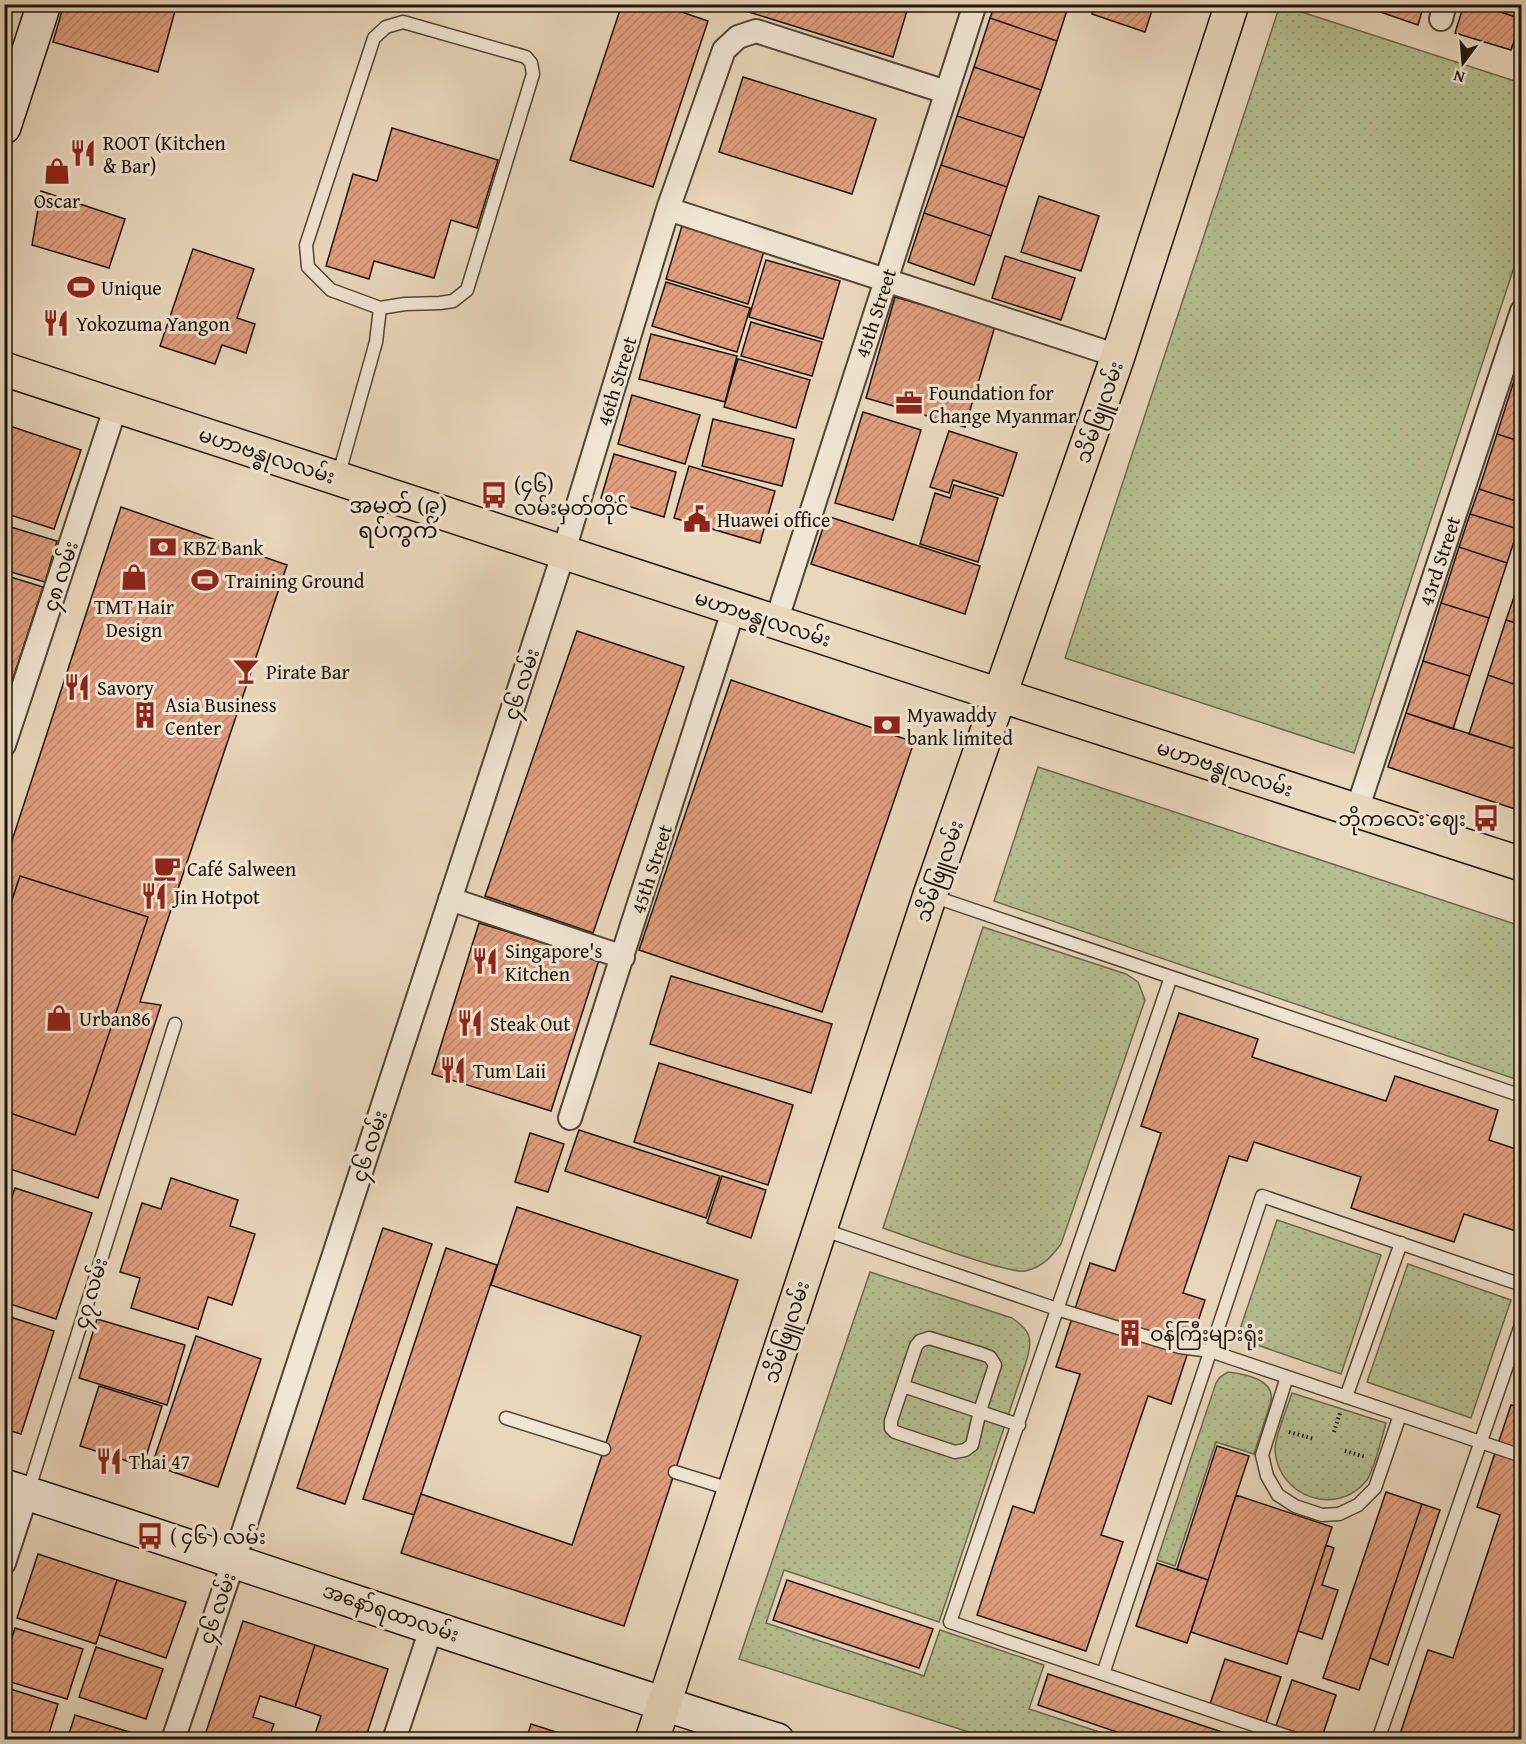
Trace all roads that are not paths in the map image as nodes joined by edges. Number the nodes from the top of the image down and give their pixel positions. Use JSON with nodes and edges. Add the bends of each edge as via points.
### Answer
{"nodes":[{"id":1,"x":44,"y":4,"type":"edge"},
{"id":2,"x":975,"y":4,"type":"edge"},
{"id":3,"x":1232,"y":4,"type":"edge"},
{"id":4,"x":12,"y":79,"type":"edge"},
{"id":5,"x":946,"y":92,"type":"junction"},
{"id":6,"x":4,"y":127,"type":"edge"},
{"id":7,"x":668,"y":209,"type":"junction"},
{"id":8,"x":886,"y":280,"type":"junction"},
{"id":9,"x":380,"y":308,"type":"junction"},
{"id":10,"x":1521,"y":311,"type":"edge"},
{"id":11,"x":1118,"y":356,"type":"junction"},
{"id":12,"x":4,"y":369,"type":"edge"},
{"id":13,"x":116,"y":406,"type":"junction"},
{"id":14,"x":338,"y":478,"type":"junction"},
{"id":15,"x":561,"y":561,"type":"junction"},
{"id":16,"x":731,"y":619,"type":"junction"},
{"id":17,"x":776,"y":622,"type":"junction"},
{"id":18,"x":1000,"y":696,"type":"junction"},
{"id":19,"x":4,"y":745,"type":"edge"},
{"id":20,"x":1357,"y":810,"type":"junction"},
{"id":21,"x":1521,"y":864,"type":"edge"},
{"id":22,"x":930,"y":895,"type":"junction"},
{"id":23,"x":450,"y":899,"type":"junction"},
{"id":24,"x":623,"y":957,"type":"junction"},
{"id":25,"x":1171,"y":977,"type":"junction"},
{"id":26,"x":175,"y":1024,"type":"dead end"},
{"id":27,"x":1521,"y":1096,"type":"edge"},
{"id":28,"x":570,"y":1118,"type":"dead end"},
{"id":29,"x":820,"y":1229,"type":"junction"},
{"id":30,"x":1401,"y":1243,"type":"junction"},
{"id":31,"x":1521,"y":1285,"type":"edge"},
{"id":32,"x":1058,"y":1309,"type":"junction"},
{"id":33,"x":1521,"y":1322,"type":"edge"},
{"id":34,"x":1210,"y":1352,"type":"junction"},
{"id":35,"x":1287,"y":1377,"type":"junction"},
{"id":36,"x":903,"y":1386,"type":"junction"},
{"id":37,"x":1346,"y":1397,"type":"junction"},
{"id":38,"x":980,"y":1412,"type":"junction"},
{"id":39,"x":1400,"y":1415,"type":"junction"},
{"id":40,"x":506,"y":1418,"type":"dead end"},
{"id":41,"x":1019,"y":1425,"type":"junction"},
{"id":42,"x":1480,"y":1442,"type":"junction"},
{"id":43,"x":604,"y":1449,"type":"dead end"},
{"id":44,"x":1521,"y":1456,"type":"edge"},
{"id":45,"x":675,"y":1472,"type":"dead end"},
{"id":46,"x":16,"y":1489,"type":"edge"},
{"id":47,"x":734,"y":1490,"type":"junction"},
{"id":48,"x":234,"y":1560,"type":"junction"},
{"id":49,"x":4,"y":1563,"type":"edge"},
{"id":50,"x":432,"y":1626,"type":"junction"},
{"id":51,"x":1103,"y":1674,"type":"junction"},
{"id":52,"x":663,"y":1704,"type":"junction"},
{"id":53,"x":173,"y":1740,"type":"edge"},
{"id":54,"x":394,"y":1740,"type":"edge"},
{"id":55,"x":652,"y":1740,"type":"edge"},
{"id":56,"x":777,"y":1740,"type":"edge"},
{"id":57,"x":1298,"y":1740,"type":"edge"},
{"id":58,"x":1378,"y":1740,"type":"edge"}],
"edges":[{"from":1,"to":4,"type":"main road"},
{"from":2,"to":5,"type":"street","name":"45th Street"},
{"from":3,"to":11,"type":"main road","name":"သိမ်ဖြူလမ်း"},
{"from":4,"to":6,"type":"main road"},
{"from":5,"to":7,"type":"street","name":"46th Street","via":[[756,31],[738,37],[724,50]]},
{"from":5,"to":8,"type":"street","name":"45th Street"},
{"from":7,"to":8,"type":"street"},
{"from":7,"to":15,"type":"street","name":"46th Street"},
{"from":8,"to":11,"type":"street"},
{"from":8,"to":17,"type":"street","name":"45th Street"},
{"from":9,"to":9,"type":"lane","via":[[453,301],[467,290],[533,74],[526,57],[403,22],[386,27],[374,38],[306,245],[308,267],[331,290]]},
{"from":9,"to":14,"type":"lane","via":[[376,342]]},
{"from":10,"to":20,"type":"street","name":"43rd Street"},
{"from":11,"to":18,"type":"main road","name":"သိမ်ဖြူလမ်း"},
{"from":12,"to":13,"type":"main road","name":"မဟာဗန္ဓုလလမ်း"},
{"from":13,"to":14,"type":"main road","name":"မဟာဗန္ဓုလလမ်း"},
{"from":13,"to":19,"type":"street","name":"၄၈ လမ်း"},
{"from":14,"to":15,"type":"main road","name":"မဟာဗန္ဓုလလမ်း"},
{"from":15,"to":16,"type":"main road","name":"မဟာဗန္ဓုလလမ်း"},
{"from":15,"to":23,"type":"street","name":"၄၆ လမ်း"},
{"from":16,"to":17,"type":"main road","name":"မဟာဗန္ဓုလလမ်း"},
{"from":16,"to":24,"type":"street","name":"45th Street"},
{"from":17,"to":18,"type":"main road","name":"မဟာဗန္ဓုလလမ်း"},
{"from":18,"to":20,"type":"main road","name":"မဟာဗန္ဓုလလမ်း"},
{"from":18,"to":22,"type":"main road","name":"သိမ်ဖြူလမ်း"},
{"from":20,"to":21,"type":"main road","name":"မဟာဗန္ဓုလလမ်း"},
{"from":22,"to":25,"type":"lane"},
{"from":22,"to":29,"type":"main road","name":"သိမ်ဖြူလမ်း"},
{"from":23,"to":24,"type":"street"},
{"from":23,"to":48,"type":"street","name":"၄၆ လမ်း"},
{"from":24,"to":28,"type":"street","name":"45th Street"},
{"from":25,"to":27,"type":"lane"},
{"from":25,"to":32,"type":"lane"},
{"from":26,"to":46,"type":"lane","name":"၄၇ လမ်း"},
{"from":29,"to":32,"type":"lane"},
{"from":29,"to":47,"type":"main road","name":"သိမ်ဖြူလမ်း"},
{"from":30,"to":31,"type":"lane"},
{"from":30,"to":34,"type":"lane","via":[[1262,1196]]},
{"from":30,"to":37,"type":"lane"},
{"from":32,"to":34,"type":"lane","via":[[1180,1347]]},
{"from":32,"to":41,"type":"lane"},
{"from":33,"to":42,"type":"lane"},
{"from":34,"to":35,"type":"lane"},
{"from":34,"to":51,"type":"lane"},
{"from":35,"to":37,"type":"lane"},
{"from":35,"to":39,"type":"lane","via":[[1262,1455],[1267,1476],[1278,1495],[1295,1506],[1322,1515],[1339,1514],[1358,1505],[1375,1488]]},
{"from":36,"to":38,"type":"lane"},
{"from":36,"to":38,"type":"lane","via":[[891,1421],[895,1432],[955,1452],[965,1450],[972,1445]]},
{"from":36,"to":38,"type":"lane","via":[[920,1341],[929,1338],[982,1354],[995,1365]]},
{"from":37,"to":39,"type":"lane"},
{"from":38,"to":41,"type":"lane"},
{"from":39,"to":42,"type":"lane"},
{"from":40,"to":43,"type":"lane"},
{"from":41,"to":51,"type":"lane","via":[[950,1623]]},
{"from":42,"to":44,"type":"lane"},
{"from":42,"to":58,"type":"lane"},
{"from":45,"to":47,"type":"lane"},
{"from":46,"to":48,"type":"main road","name":"အနော်ရထာလမ်း"},
{"from":46,"to":49,"type":"street","name":"၄၇ လမ်း"},
{"from":47,"to":52,"type":"main road","name":"သိမ်ဖြူလမ်း"},
{"from":48,"to":50,"type":"main road","name":"အနော်ရထာလမ်း"},
{"from":48,"to":53,"type":"street","name":"၄၆ လမ်း"},
{"from":50,"to":52,"type":"main road","name":"အနော်ရထာလမ်း"},
{"from":50,"to":54,"type":"street"},
{"from":51,"to":57,"type":"lane"},
{"from":52,"to":55,"type":"main road","name":"သိမ်ဖြူလမ်း"},
{"from":52,"to":56,"type":"main road","name":"အနော်ရထာလမ်း"}]}
